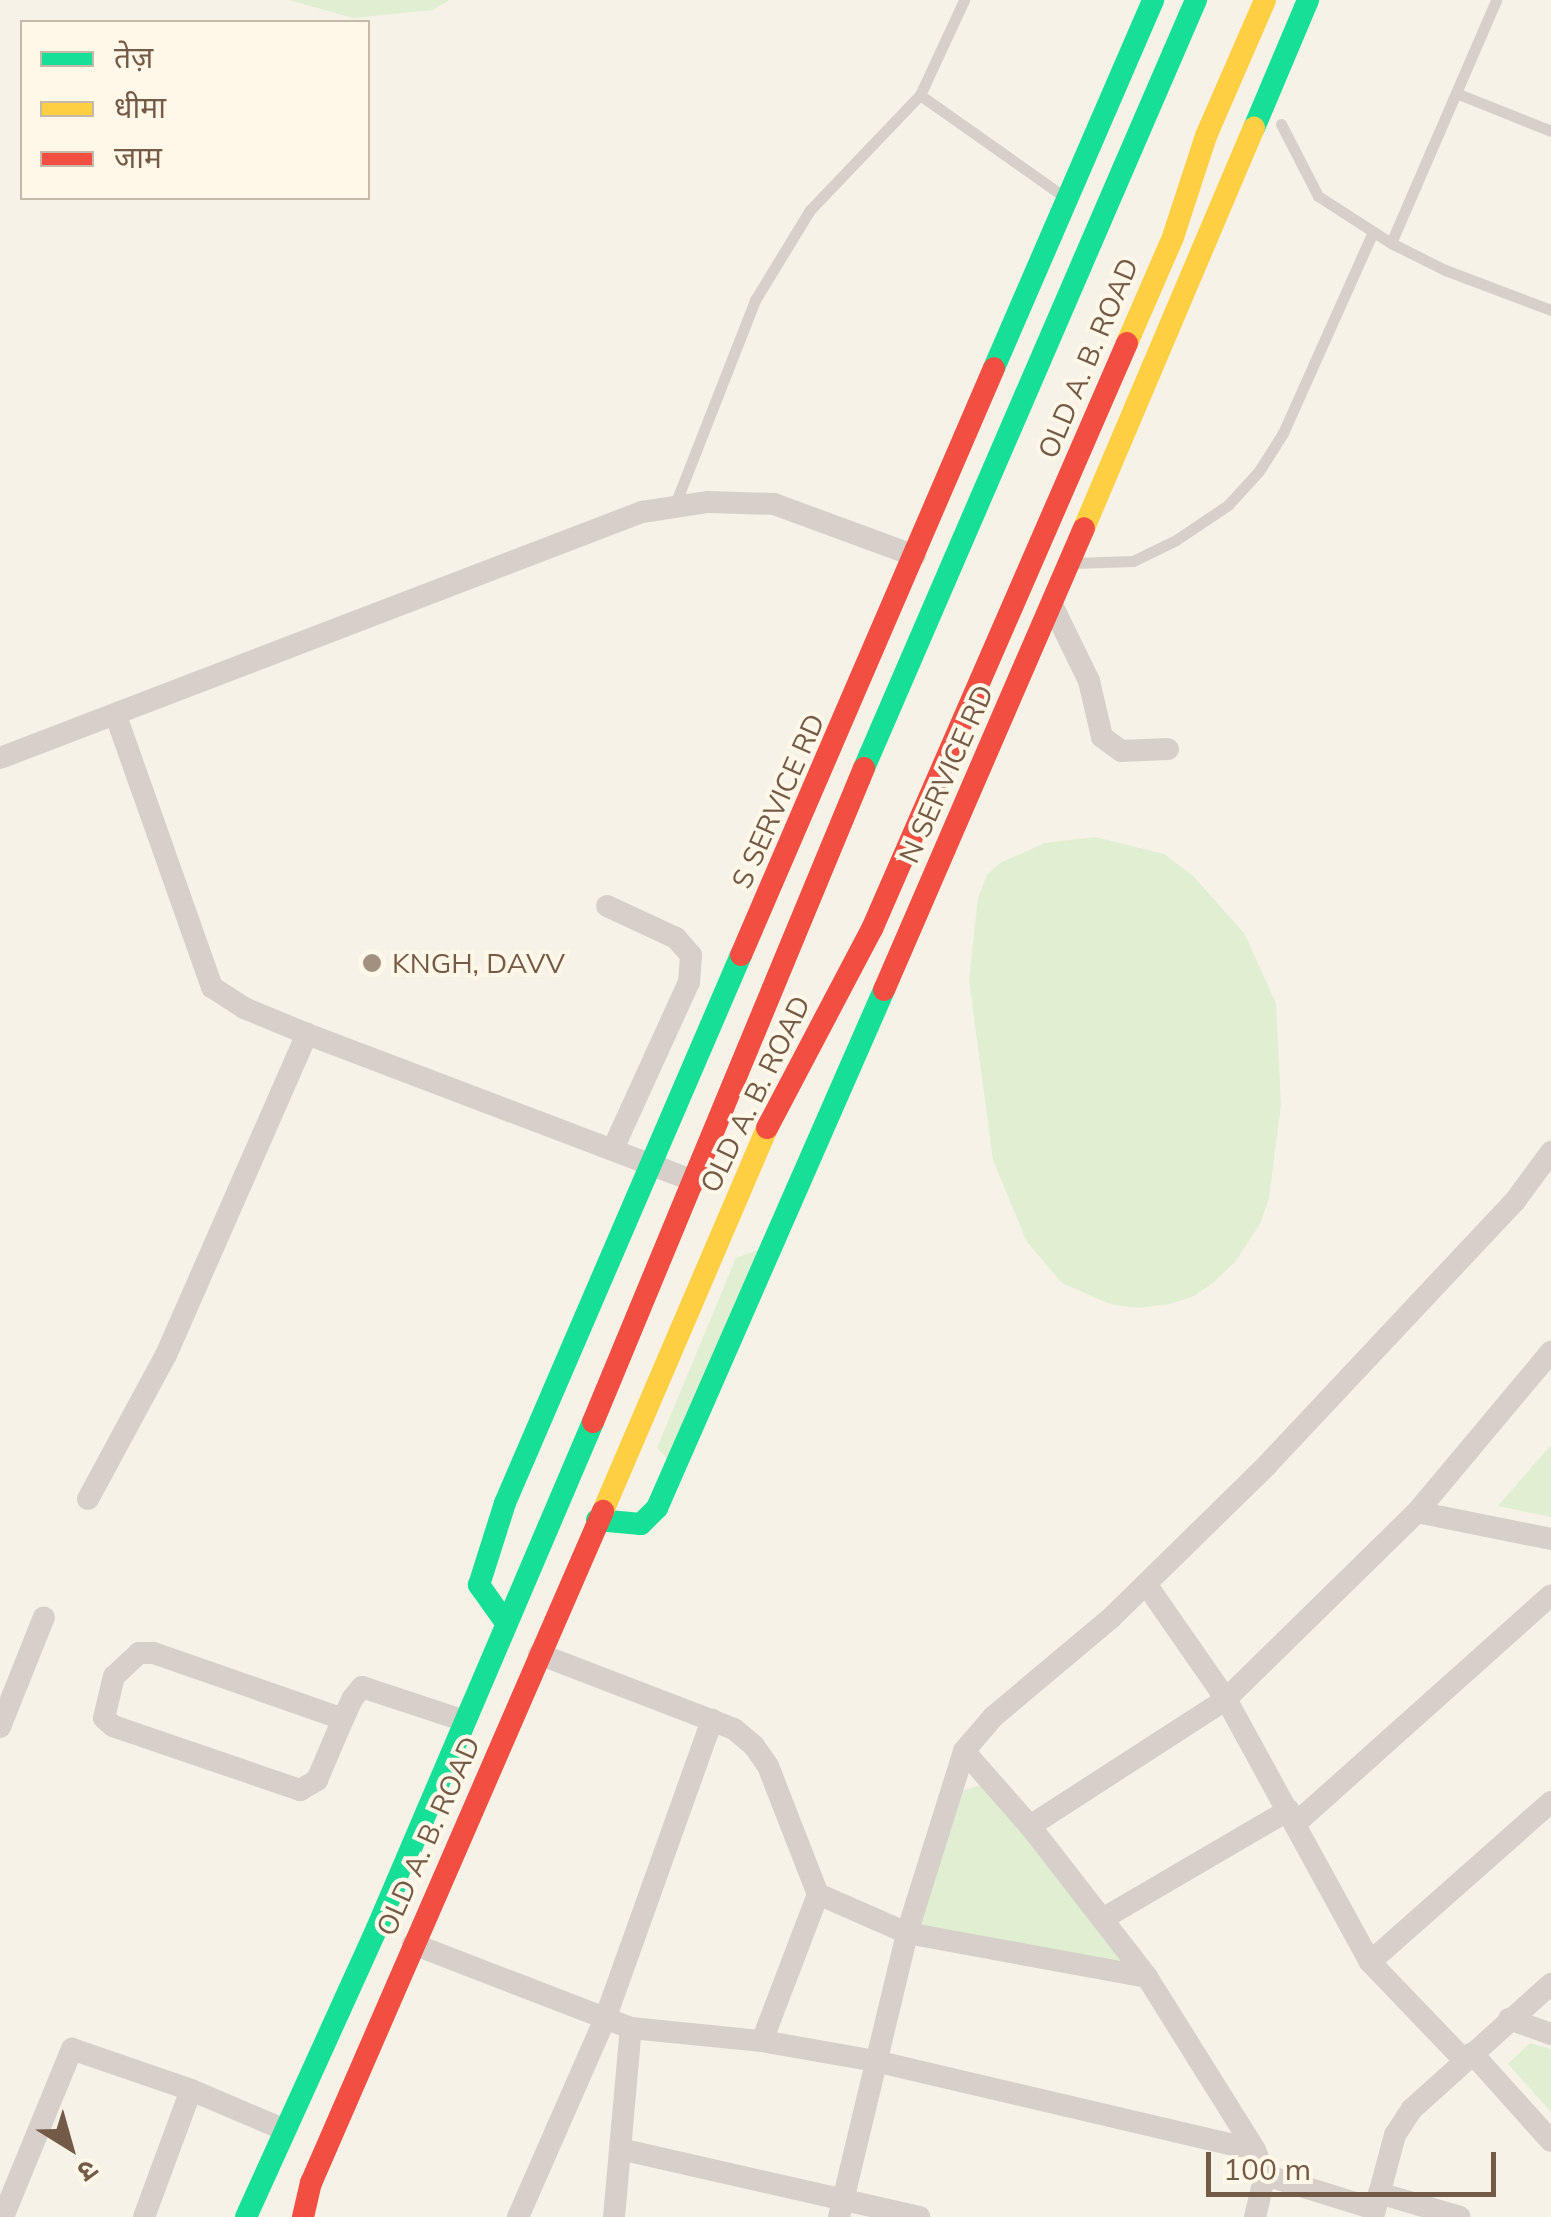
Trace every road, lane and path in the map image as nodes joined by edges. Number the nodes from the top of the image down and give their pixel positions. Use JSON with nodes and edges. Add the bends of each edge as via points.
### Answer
{"nodes":[{"id":1,"x":964,"y":0,"type":"edge"},
{"id":2,"x":1154,"y":0,"type":"edge"},
{"id":3,"x":1196,"y":0,"type":"edge"},
{"id":4,"x":1265,"y":0,"type":"edge"},
{"id":5,"x":1308,"y":0,"type":"edge"},
{"id":6,"x":1496,"y":0,"type":"edge"},
{"id":7,"x":1123,"y":68,"type":"junction"},
{"id":8,"x":1161,"y":86,"type":"junction"},
{"id":9,"x":1456,"y":94,"type":"junction"},
{"id":10,"x":920,"y":95,"type":"junction"},
{"id":11,"x":1268,"y":98,"type":"junction"},
{"id":12,"x":1281,"y":124,"type":"dead end"},
{"id":13,"x":1551,"y":131,"type":"edge"},
{"id":14,"x":1206,"y":136,"type":"junction"},
{"id":15,"x":1066,"y":198,"type":"junction"},
{"id":16,"x":1373,"y":232,"type":"junction"},
{"id":17,"x":1390,"y":242,"type":"junction"},
{"id":18,"x":1551,"y":310,"type":"edge"},
{"id":19,"x":674,"y":507,"type":"junction"},
{"id":20,"x":915,"y":556,"type":"junction"},
{"id":21,"x":1070,"y":564,"type":"junction"},
{"id":22,"x":1052,"y":606,"type":"junction"},
{"id":23,"x":116,"y":716,"type":"junction"},
{"id":24,"x":1168,"y":748,"type":"dead end"},
{"id":25,"x":0,"y":758,"type":"edge"},
{"id":26,"x":608,"y":906,"type":"dead end"},
{"id":27,"x":308,"y":1034,"type":"junction"},
{"id":28,"x":613,"y":1149,"type":"junction"},
{"id":29,"x":1551,"y":1152,"type":"edge"},
{"id":30,"x":651,"y":1164,"type":"junction"},
{"id":31,"x":696,"y":1182,"type":"junction"},
{"id":32,"x":1551,"y":1352,"type":"edge"},
{"id":33,"x":88,"y":1499,"type":"dead end"},
{"id":34,"x":1417,"y":1512,"type":"junction"},
{"id":35,"x":598,"y":1520,"type":"junction"},
{"id":36,"x":1551,"y":1539,"type":"edge"},
{"id":37,"x":1146,"y":1584,"type":"junction"},
{"id":38,"x":1551,"y":1595,"type":"edge"},
{"id":39,"x":44,"y":1616,"type":"dead end"},
{"id":40,"x":506,"y":1623,"type":"junction"},
{"id":41,"x":540,"y":1654,"type":"junction"},
{"id":42,"x":1226,"y":1699,"type":"junction"},
{"id":43,"x":344,"y":1719,"type":"junction"},
{"id":44,"x":712,"y":1720,"type":"junction"},
{"id":45,"x":464,"y":1721,"type":"junction"},
{"id":46,"x":0,"y":1728,"type":"edge"},
{"id":47,"x":964,"y":1751,"type":"junction"},
{"id":48,"x":1551,"y":1802,"type":"edge"},
{"id":49,"x":1292,"y":1817,"type":"junction"},
{"id":50,"x":1030,"y":1826,"type":"junction"},
{"id":51,"x":818,"y":1894,"type":"junction"},
{"id":52,"x":1104,"y":1918,"type":"junction"},
{"id":53,"x":907,"y":1933,"type":"junction"},
{"id":54,"x":413,"y":1944,"type":"junction"},
{"id":55,"x":1370,"y":1962,"type":"junction"},
{"id":56,"x":1147,"y":1976,"type":"junction"},
{"id":57,"x":1551,"y":1984,"type":"edge"},
{"id":58,"x":605,"y":2019,"type":"junction"},
{"id":59,"x":1510,"y":2019,"type":"junction"},
{"id":60,"x":631,"y":2028,"type":"junction"},
{"id":61,"x":1551,"y":2034,"type":"edge"},
{"id":62,"x":762,"y":2041,"type":"junction"},
{"id":63,"x":1468,"y":2056,"type":"junction"},
{"id":64,"x":874,"y":2061,"type":"junction"},
{"id":65,"x":191,"y":2090,"type":"junction"},
{"id":66,"x":283,"y":2129,"type":"junction"},
{"id":67,"x":1551,"y":2141,"type":"edge"},
{"id":68,"x":620,"y":2148,"type":"junction"},
{"id":69,"x":1255,"y":2150,"type":"junction"},
{"id":70,"x":1265,"y":2176,"type":"junction"},
{"id":71,"x":1376,"y":2206,"type":"edge"},
{"id":72,"x":840,"y":2207,"type":"edge"},
{"id":73,"x":3,"y":2217,"type":"edge"},
{"id":74,"x":144,"y":2217,"type":"edge"},
{"id":75,"x":246,"y":2217,"type":"edge"},
{"id":76,"x":304,"y":2217,"type":"edge"},
{"id":77,"x":518,"y":2217,"type":"edge"},
{"id":78,"x":614,"y":2217,"type":"edge"},
{"id":79,"x":919,"y":2217,"type":"edge"},
{"id":80,"x":1255,"y":2217,"type":"edge"},
{"id":81,"x":1460,"y":2217,"type":"edge"}],
"edges":[{"from":1,"to":10,"type":"lane"},
{"from":2,"to":7,"type":"main road","name":"S SERVICE RD"},
{"from":3,"to":8,"type":"main road","name":"OLD A. B. ROAD"},
{"from":4,"to":14,"type":"main road","name":"OLD A. B. ROAD"},
{"from":5,"to":11,"type":"main road","name":"N SERVICE RD"},
{"from":6,"to":9,"type":"lane"},
{"from":7,"to":8,"type":"main road"},
{"from":7,"to":15,"type":"main road","name":"S SERVICE RD"},
{"from":8,"to":31,"type":"main road","name":"OLD A. B. ROAD","via":[[813,892]]},
{"from":9,"to":13,"type":"lane"},
{"from":9,"to":17,"type":"lane"},
{"from":10,"to":15,"type":"lane"},
{"from":10,"to":19,"type":"lane","via":[[810,210],[755,300]]},
{"from":11,"to":14,"type":"main road"},
{"from":11,"to":21,"type":"main road","name":"N SERVICE RD"},
{"from":12,"to":16,"type":"lane","via":[[1318,196]]},
{"from":14,"to":35,"type":"main road","name":"OLD A. B. ROAD","via":[[1173,236],[872,929],[772,1116]]},
{"from":15,"to":20,"type":"main road","name":"S SERVICE RD"},
{"from":16,"to":17,"type":"lane"},
{"from":16,"to":21,"type":"lane","via":[[1283,434],[1228,505],[1134,561]]},
{"from":17,"to":18,"type":"lane"},
{"from":19,"to":20,"type":"street","via":[[774,504]]},
{"from":19,"to":23,"type":"street","via":[[642,512]]},
{"from":20,"to":30,"type":"main road","name":"S SERVICE RD"},
{"from":21,"to":22,"type":"main road","name":"N SERVICE RD"},
{"from":22,"to":24,"type":"street","via":[[1089,681],[1102,737],[1122,751]]},
{"from":22,"to":35,"type":"main road","name":"N SERVICE RD","via":[[658,1508],[640,1524]]},
{"from":23,"to":25,"type":"street"},
{"from":23,"to":27,"type":"street","via":[[212,987]]},
{"from":26,"to":28,"type":"street","via":[[676,938],[691,955],[689,982]]},
{"from":27,"to":28,"type":"street"},
{"from":27,"to":33,"type":"street","via":[[166,1355]]},
{"from":28,"to":30,"type":"street"},
{"from":29,"to":37,"type":"street","via":[[1515,1201]]},
{"from":30,"to":31,"type":"street"},
{"from":30,"to":40,"type":"main road","name":"S SERVICE RD","via":[[505,1503],[479,1585]]},
{"from":31,"to":40,"type":"main road","name":"OLD A. B. ROAD"},
{"from":32,"to":34,"type":"street"},
{"from":34,"to":36,"type":"street"},
{"from":34,"to":42,"type":"street"},
{"from":35,"to":41,"type":"main road","name":"OLD A. B. ROAD"},
{"from":37,"to":42,"type":"street"},
{"from":37,"to":47,"type":"street","via":[[993,1717]]},
{"from":38,"to":49,"type":"street"},
{"from":39,"to":46,"type":"street"},
{"from":40,"to":45,"type":"main road","name":"OLD A. B. ROAD"},
{"from":41,"to":44,"type":"street"},
{"from":41,"to":54,"type":"main road","name":"OLD A. B. ROAD"},
{"from":42,"to":49,"type":"street"},
{"from":42,"to":50,"type":"street"},
{"from":43,"to":43,"type":"street","via":[[153,1653],[139,1654],[114,1676],[104,1718],[300,1790],[317,1780]]},
{"from":43,"to":45,"type":"street","via":[[362,1687]]},
{"from":44,"to":51,"type":"street","via":[[734,1729],[768,1766]]},
{"from":44,"to":58,"type":"street"},
{"from":45,"to":66,"type":"main road","name":"OLD A. B. ROAD","via":[[378,1928]]},
{"from":47,"to":50,"type":"street"},
{"from":47,"to":53,"type":"street"},
{"from":48,"to":55,"type":"street"},
{"from":49,"to":52,"type":"street"},
{"from":49,"to":55,"type":"street"},
{"from":50,"to":52,"type":"street"},
{"from":51,"to":53,"type":"street"},
{"from":51,"to":62,"type":"street"},
{"from":52,"to":56,"type":"street"},
{"from":53,"to":56,"type":"street"},
{"from":53,"to":64,"type":"street"},
{"from":54,"to":58,"type":"street"},
{"from":54,"to":76,"type":"main road","name":"OLD A. B. ROAD","via":[[311,2182]]},
{"from":55,"to":63,"type":"street"},
{"from":56,"to":69,"type":"street"},
{"from":57,"to":59,"type":"street"},
{"from":58,"to":60,"type":"street"},
{"from":58,"to":77,"type":"street"},
{"from":59,"to":61,"type":"street"},
{"from":59,"to":63,"type":"street"},
{"from":60,"to":62,"type":"street"},
{"from":60,"to":68,"type":"street"},
{"from":62,"to":64,"type":"street"},
{"from":63,"to":67,"type":"street"},
{"from":63,"to":71,"type":"street","via":[[1412,2109],[1395,2135]]},
{"from":64,"to":69,"type":"street"},
{"from":64,"to":72,"type":"street"},
{"from":65,"to":66,"type":"street"},
{"from":65,"to":73,"type":"street","via":[[72,2049]]},
{"from":65,"to":74,"type":"street"},
{"from":66,"to":75,"type":"main road","name":"OLD A. B. ROAD"},
{"from":68,"to":72,"type":"street"},
{"from":68,"to":78,"type":"street"},
{"from":69,"to":70,"type":"street"},
{"from":70,"to":71,"type":"street"},
{"from":70,"to":80,"type":"street"},
{"from":71,"to":81,"type":"street"},
{"from":72,"to":79,"type":"street"}]}
